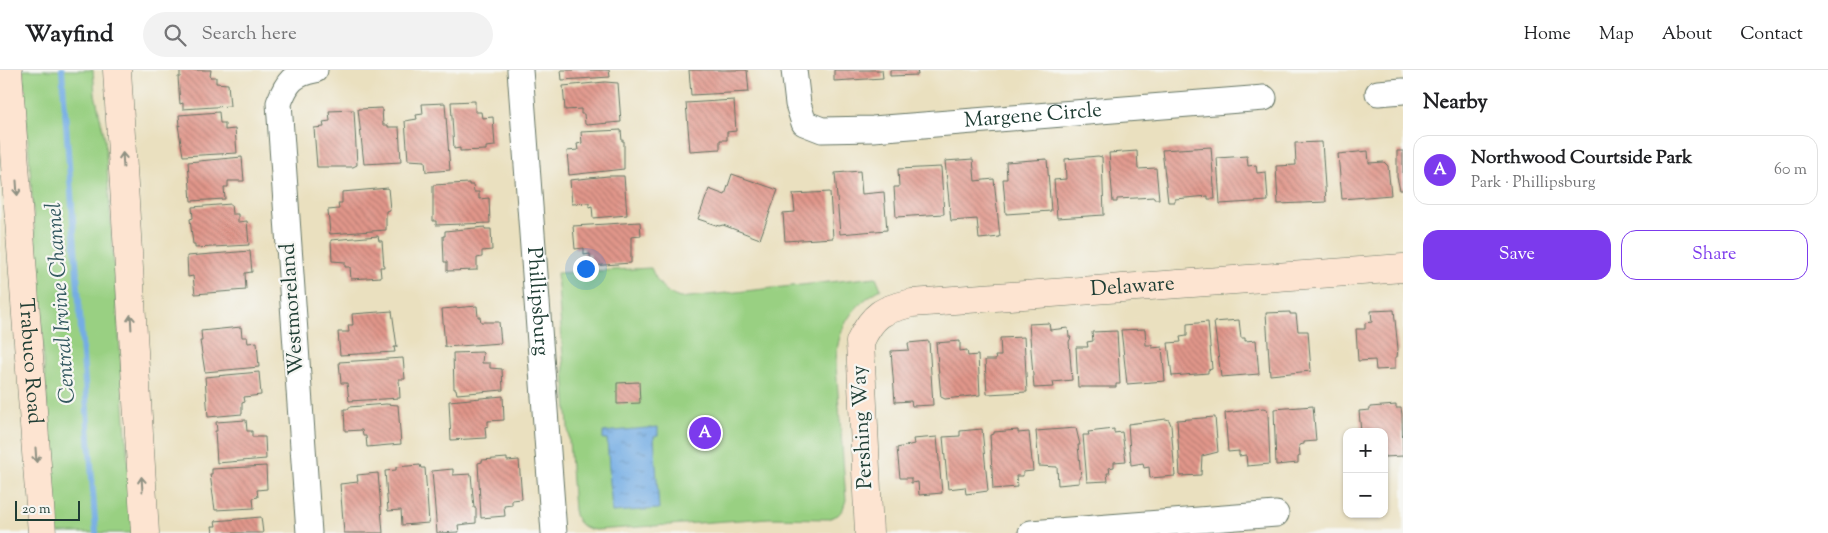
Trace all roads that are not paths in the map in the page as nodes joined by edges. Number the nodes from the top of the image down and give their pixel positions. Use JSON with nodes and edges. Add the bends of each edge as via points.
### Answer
{"nodes":[{"id":1,"x":8,"y":70,"type":"edge"},
{"id":2,"x":117,"y":70,"type":"edge"},
{"id":3,"x":315,"y":70,"type":"edge"},
{"id":4,"x":520,"y":70,"type":"edge"},
{"id":5,"x":794,"y":70,"type":"edge"},
{"id":6,"x":1403,"y":91,"type":"edge"},
{"id":7,"x":1378,"y":93,"type":"dead end"},
{"id":8,"x":1264,"y":98,"type":"dead end"},
{"id":9,"x":1403,"y":268,"type":"edge"},
{"id":10,"x":869,"y":322,"type":"joint"},
{"id":11,"x":1276,"y":514,"type":"dead end"},
{"id":12,"x":42,"y":533,"type":"edge"},
{"id":13,"x":145,"y":533,"type":"edge"},
{"id":14,"x":309,"y":533,"type":"edge"},
{"id":15,"x":554,"y":533,"type":"edge"},
{"id":16,"x":869,"y":533,"type":"edge"},
{"id":17,"x":1031,"y":533,"type":"edge"}],
"edges":[{"from":1,"to":12,"type":"main road","name":"Trabuco Road","one_way":true},
{"from":13,"to":2,"type":"main road","one_way":true},
{"from":3,"to":14,"type":"street","name":"Westmoreland","via":[[300,73],[286,85],[279,103]]},
{"from":4,"to":15,"type":"street","name":"Phillipsburg"},
{"from":5,"to":8,"type":"street","name":"Margene Circle","via":[[804,123],[822,130]]},
{"from":6,"to":7,"type":"street"},
{"from":9,"to":10,"type":"main road","name":"Delaware","via":[[912,303],[889,308]]},
{"from":10,"to":16,"type":"main road","name":"Pershing Way","via":[[860,342]]},
{"from":11,"to":17,"type":"street"}]}
